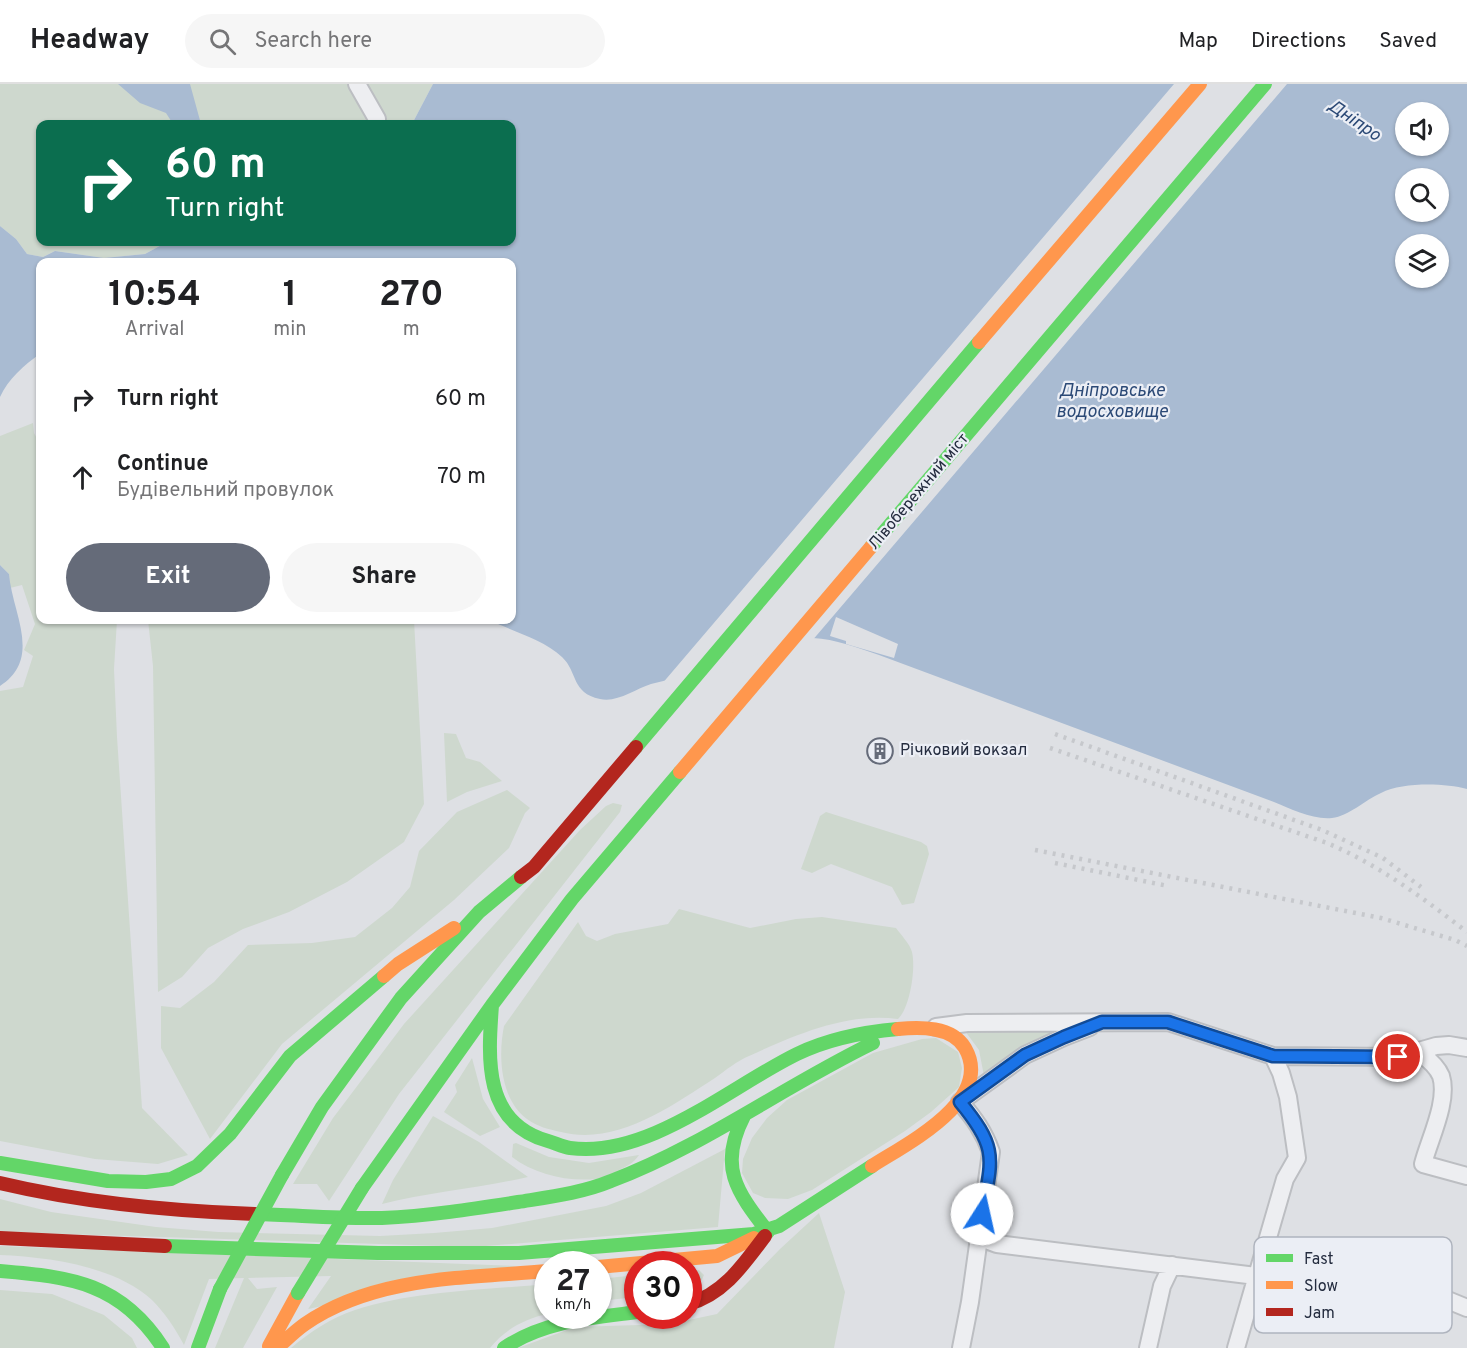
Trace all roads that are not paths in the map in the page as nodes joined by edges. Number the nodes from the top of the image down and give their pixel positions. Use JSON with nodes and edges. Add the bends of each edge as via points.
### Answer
{"nodes":[{"id":1,"x":357,"y":84,"type":"edge"},
{"id":2,"x":1200,"y":84,"type":"edge"},
{"id":3,"x":1265,"y":84,"type":"edge"},
{"id":4,"x":377,"y":119,"type":"dead end"},
{"id":5,"x":479,"y":912,"type":"junction"},
{"id":6,"x":492,"y":1005,"type":"junction"},
{"id":7,"x":1102,"y":1022,"type":"junction"},
{"id":8,"x":921,"y":1028,"type":"junction"},
{"id":9,"x":1467,"y":1048,"type":"edge"},
{"id":10,"x":1419,"y":1052,"type":"junction"},
{"id":11,"x":1273,"y":1056,"type":"junction"},
{"id":12,"x":960,"y":1102,"type":"junction"},
{"id":13,"x":744,"y":1116,"type":"junction"},
{"id":14,"x":0,"y":1163,"type":"edge"},
{"id":15,"x":1467,"y":1176,"type":"edge"},
{"id":16,"x":0,"y":1183,"type":"edge"},
{"id":17,"x":768,"y":1232,"type":"junction"},
{"id":18,"x":978,"y":1237,"type":"junction"},
{"id":19,"x":1268,"y":1237,"type":"edge"},
{"id":20,"x":0,"y":1238,"type":"edge"},
{"id":21,"x":1172,"y":1265,"type":"junction"},
{"id":22,"x":612,"y":1266,"type":"edge"},
{"id":23,"x":0,"y":1271,"type":"edge"},
{"id":24,"x":534,"y":1272,"type":"edge"},
{"id":25,"x":1254,"y":1276,"type":"edge"},
{"id":26,"x":1254,"y":1283,"type":"edge"},
{"id":27,"x":702,"y":1299,"type":"edge"},
{"id":28,"x":1452,"y":1302,"type":"edge"},
{"id":29,"x":1467,"y":1308,"type":"edge"},
{"id":30,"x":624,"y":1314,"type":"edge"},
{"id":31,"x":163,"y":1348,"type":"edge"},
{"id":32,"x":198,"y":1348,"type":"edge"},
{"id":33,"x":268,"y":1348,"type":"edge"},
{"id":34,"x":277,"y":1348,"type":"edge"},
{"id":35,"x":504,"y":1348,"type":"edge"},
{"id":36,"x":961,"y":1348,"type":"edge"},
{"id":37,"x":1148,"y":1348,"type":"edge"},
{"id":38,"x":1236,"y":1348,"type":"edge"}],
"edges":[{"from":1,"to":4,"type":"street"},
{"from":2,"to":5,"type":"main road","via":[[534,867]]},
{"from":3,"to":6,"type":"main road","name":"Лівобережний міст","via":[[572,899]]},
{"from":5,"to":14,"type":"main road","via":[[398,964],[290,1056],[230,1134],[197,1166],[171,1179],[146,1182],[108,1181]]},
{"from":5,"to":32,"type":"main road","bridge":true,"via":[[401,998],[322,1107],[220,1289]]},
{"from":6,"to":8,"type":"main road","via":[[489,1065],[498,1102],[516,1126],[564,1148],[600,1148],[658,1132],[799,1053],[826,1042],[878,1031]]},
{"from":6,"to":33,"type":"main road","name":"Лівобережний міст","bridge":true,"via":[[362,1188]]},
{"from":7,"to":8,"type":"street","via":[[967,1023]]},
{"from":7,"to":11,"type":"street","via":[[1168,1022]]},
{"from":7,"to":12,"type":"street","via":[[1025,1055]]},
{"from":8,"to":12,"type":"main road","via":[[945,1032],[960,1040],[969,1055],[969,1084]]},
{"from":8,"to":13,"type":"main road","via":[[841,1057]]},
{"from":9,"to":10,"type":"street","via":[[1436,1046]]},
{"from":10,"to":11,"type":"street","via":[[1398,1057]]},
{"from":10,"to":15,"type":"street","via":[[1436,1067],[1443,1084],[1424,1164]]},
{"from":11,"to":19,"type":"street","via":[[1288,1098],[1297,1158],[1285,1179]]},
{"from":12,"to":17,"type":"main road","via":[[916,1137]]},
{"from":12,"to":18,"type":"street","via":[[976,1121],[991,1152]]},
{"from":13,"to":16,"type":"main road","via":[[608,1183],[575,1193],[447,1213],[380,1218],[189,1212],[104,1204]]},
{"from":13,"to":17,"type":"main road","via":[[736,1128],[730,1164],[745,1204]]},
{"from":17,"to":20,"type":"main road","via":[[508,1253],[364,1253]]},
{"from":17,"to":22,"type":"main road","via":[[717,1256]]},
{"from":17,"to":27,"type":"main road","via":[[721,1288]]},
{"from":18,"to":21,"type":"street","via":[[997,1244]]},
{"from":18,"to":36,"type":"street"},
{"from":21,"to":25,"type":"street"},
{"from":21,"to":37,"type":"street","via":[[1162,1286]]},
{"from":23,"to":31,"type":"main road","via":[[52,1276],[94,1286],[138,1314]]},
{"from":24,"to":34,"type":"main road","via":[[373,1292],[318,1315]]},
{"from":26,"to":38,"type":"street"},
{"from":28,"to":29,"type":"street"},
{"from":30,"to":35,"type":"main road","via":[[534,1332]]}]}
